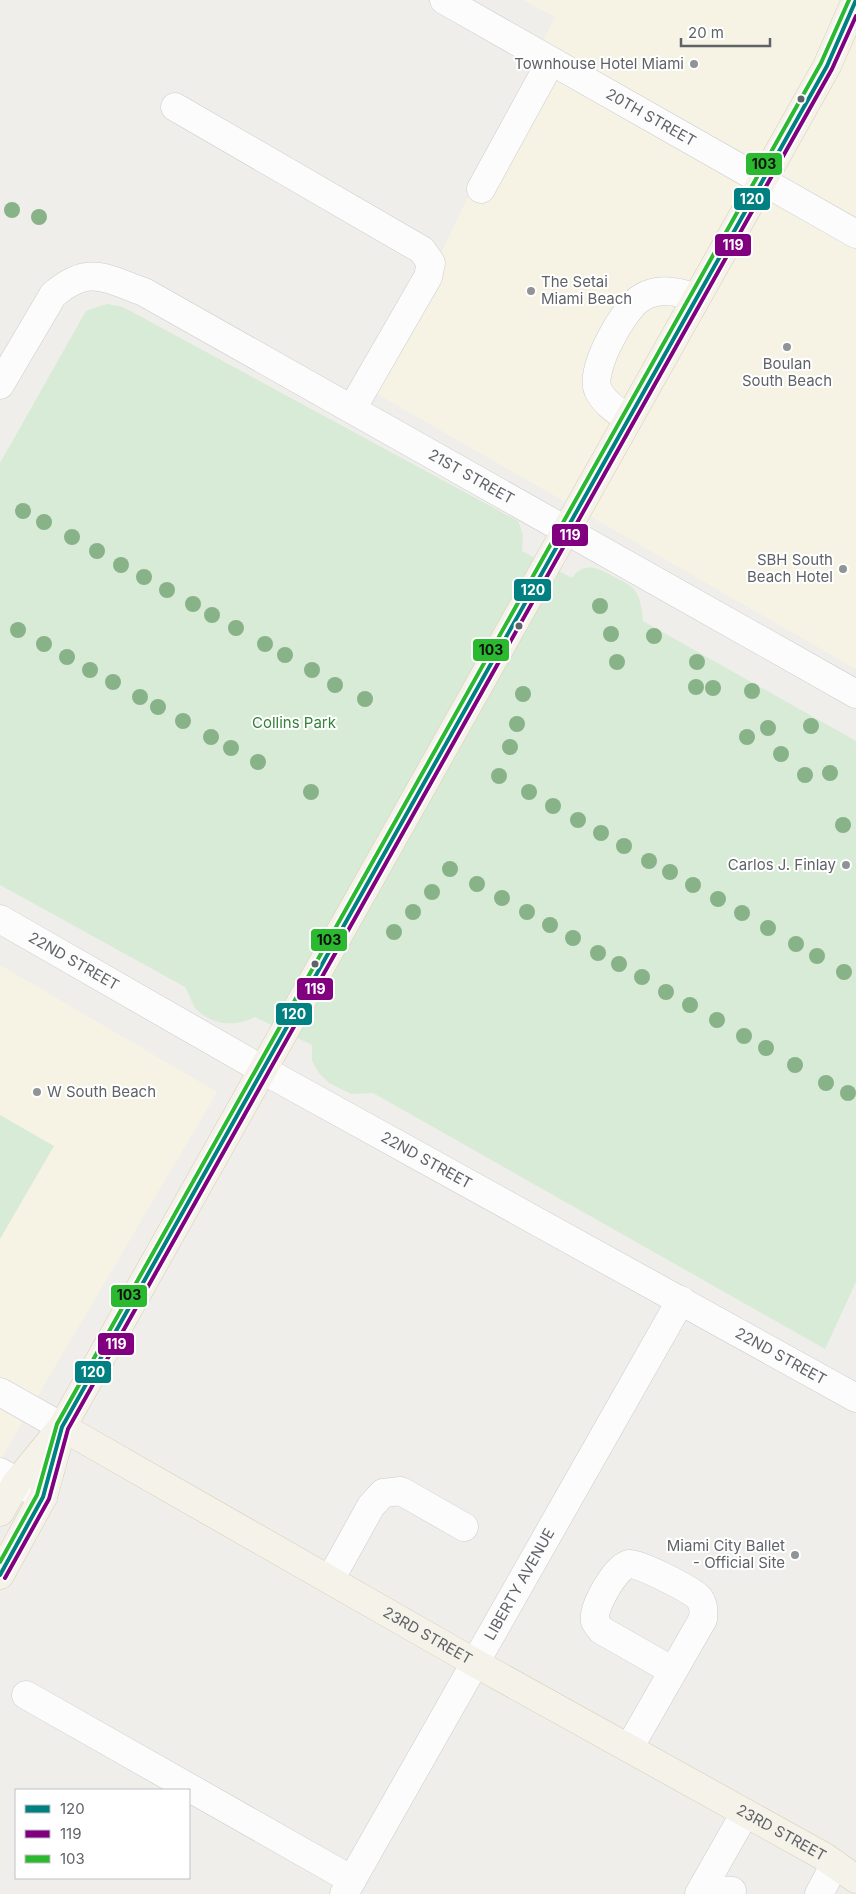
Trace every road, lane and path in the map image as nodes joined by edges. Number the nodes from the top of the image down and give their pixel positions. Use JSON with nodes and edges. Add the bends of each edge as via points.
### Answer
{"nodes":[{"id":1,"x":444,"y":0,"type":"edge"},
{"id":2,"x":856,"y":0,"type":"edge"},
{"id":3,"x":551,"y":61,"type":"junction"},
{"id":4,"x":175,"y":107,"type":"dead end"},
{"id":5,"x":762,"y":182,"type":"junction"},
{"id":6,"x":481,"y":189,"type":"dead end"},
{"id":7,"x":856,"y":234,"type":"edge"},
{"id":8,"x":696,"y":298,"type":"junction"},
{"id":9,"x":0,"y":384,"type":"edge"},
{"id":10,"x":352,"y":409,"type":"junction"},
{"id":11,"x":628,"y":419,"type":"junction"},
{"id":12,"x":565,"y":530,"type":"junction"},
{"id":13,"x":856,"y":694,"type":"edge"},
{"id":14,"x":0,"y":919,"type":"edge"},
{"id":15,"x":263,"y":1070,"type":"junction"},
{"id":16,"x":681,"y":1300,"type":"junction"},
{"id":17,"x":0,"y":1392,"type":"edge"},
{"id":18,"x":856,"y":1398,"type":"edge"},
{"id":19,"x":62,"y":1428,"type":"junction"},
{"id":20,"x":9,"y":1477,"type":"edge"},
{"id":21,"x":43,"y":1497,"type":"junction"},
{"id":22,"x":0,"y":1512,"type":"edge"},
{"id":23,"x":464,"y":1527,"type":"dead end"},
{"id":24,"x":0,"y":1575,"type":"edge"},
{"id":25,"x":330,"y":1580,"type":"junction"},
{"id":26,"x":477,"y":1664,"type":"junction"},
{"id":27,"x":673,"y":1671,"type":"dead end"},
{"id":28,"x":26,"y":1695,"type":"dead end"},
{"id":29,"x":629,"y":1748,"type":"junction"},
{"id":30,"x":184,"y":1789,"type":"edge"},
{"id":31,"x":190,"y":1793,"type":"edge"},
{"id":32,"x":745,"y":1813,"type":"junction"},
{"id":33,"x":845,"y":1872,"type":"edge"},
{"id":34,"x":348,"y":1887,"type":"edge"},
{"id":35,"x":713,"y":1890,"type":"edge"},
{"id":36,"x":819,"y":1894,"type":"edge"}],
"edges":[{"from":1,"to":3,"type":"street","name":"20TH STREET"},
{"from":2,"to":5,"type":"main road","via":[[827,66]]},
{"from":3,"to":5,"type":"street","name":"20TH STREET"},
{"from":3,"to":6,"type":"street"},
{"from":4,"to":10,"type":"street","via":[[422,250],[431,263],[428,277]]},
{"from":5,"to":7,"type":"street","name":"20TH STREET"},
{"from":5,"to":8,"type":"main road"},
{"from":8,"to":11,"type":"main road"},
{"from":8,"to":11,"type":"street","via":[[670,290],[640,298],[626,314],[608,346],[596,378],[598,390],[607,403]]},
{"from":9,"to":10,"type":"street","name":"21ST STREET","via":[[53,295],[79,277],[96,276],[144,292]]},
{"from":10,"to":12,"type":"street","name":"21ST STREET"},
{"from":11,"to":12,"type":"main road"},
{"from":12,"to":13,"type":"street","name":"21ST STREET"},
{"from":12,"to":15,"type":"main road"},
{"from":14,"to":15,"type":"street","name":"22ND STREET"},
{"from":15,"to":16,"type":"street","name":"22ND STREET"},
{"from":15,"to":19,"type":"main road"},
{"from":16,"to":18,"type":"street","name":"22ND STREET"},
{"from":16,"to":26,"type":"street","name":"LIBERTY AVENUE"},
{"from":17,"to":19,"type":"street","name":"23RD STREET"},
{"from":19,"to":20,"type":"main road"},
{"from":19,"to":21,"type":"main road"},
{"from":19,"to":25,"type":"main road","name":"23RD STREET"},
{"from":20,"to":21,"type":"street"},
{"from":20,"to":22,"type":"main road"},
{"from":21,"to":24,"type":"main road"},
{"from":23,"to":25,"type":"street","via":[[401,1492],[383,1493],[371,1506]]},
{"from":25,"to":26,"type":"main road","name":"23RD STREET"},
{"from":26,"to":29,"type":"main road","name":"23RD STREET"},
{"from":26,"to":34,"type":"street","name":"LIBERTY AVENUE"},
{"from":27,"to":29,"type":"street"},
{"from":28,"to":30,"type":"street"},
{"from":29,"to":32,"type":"main road","name":"23RD STREET"},
{"from":31,"to":34,"type":"street"},
{"from":32,"to":33,"type":"main road","name":"23RD STREET"},
{"from":32,"to":35,"type":"street"},
{"from":33,"to":36,"type":"street"}]}
